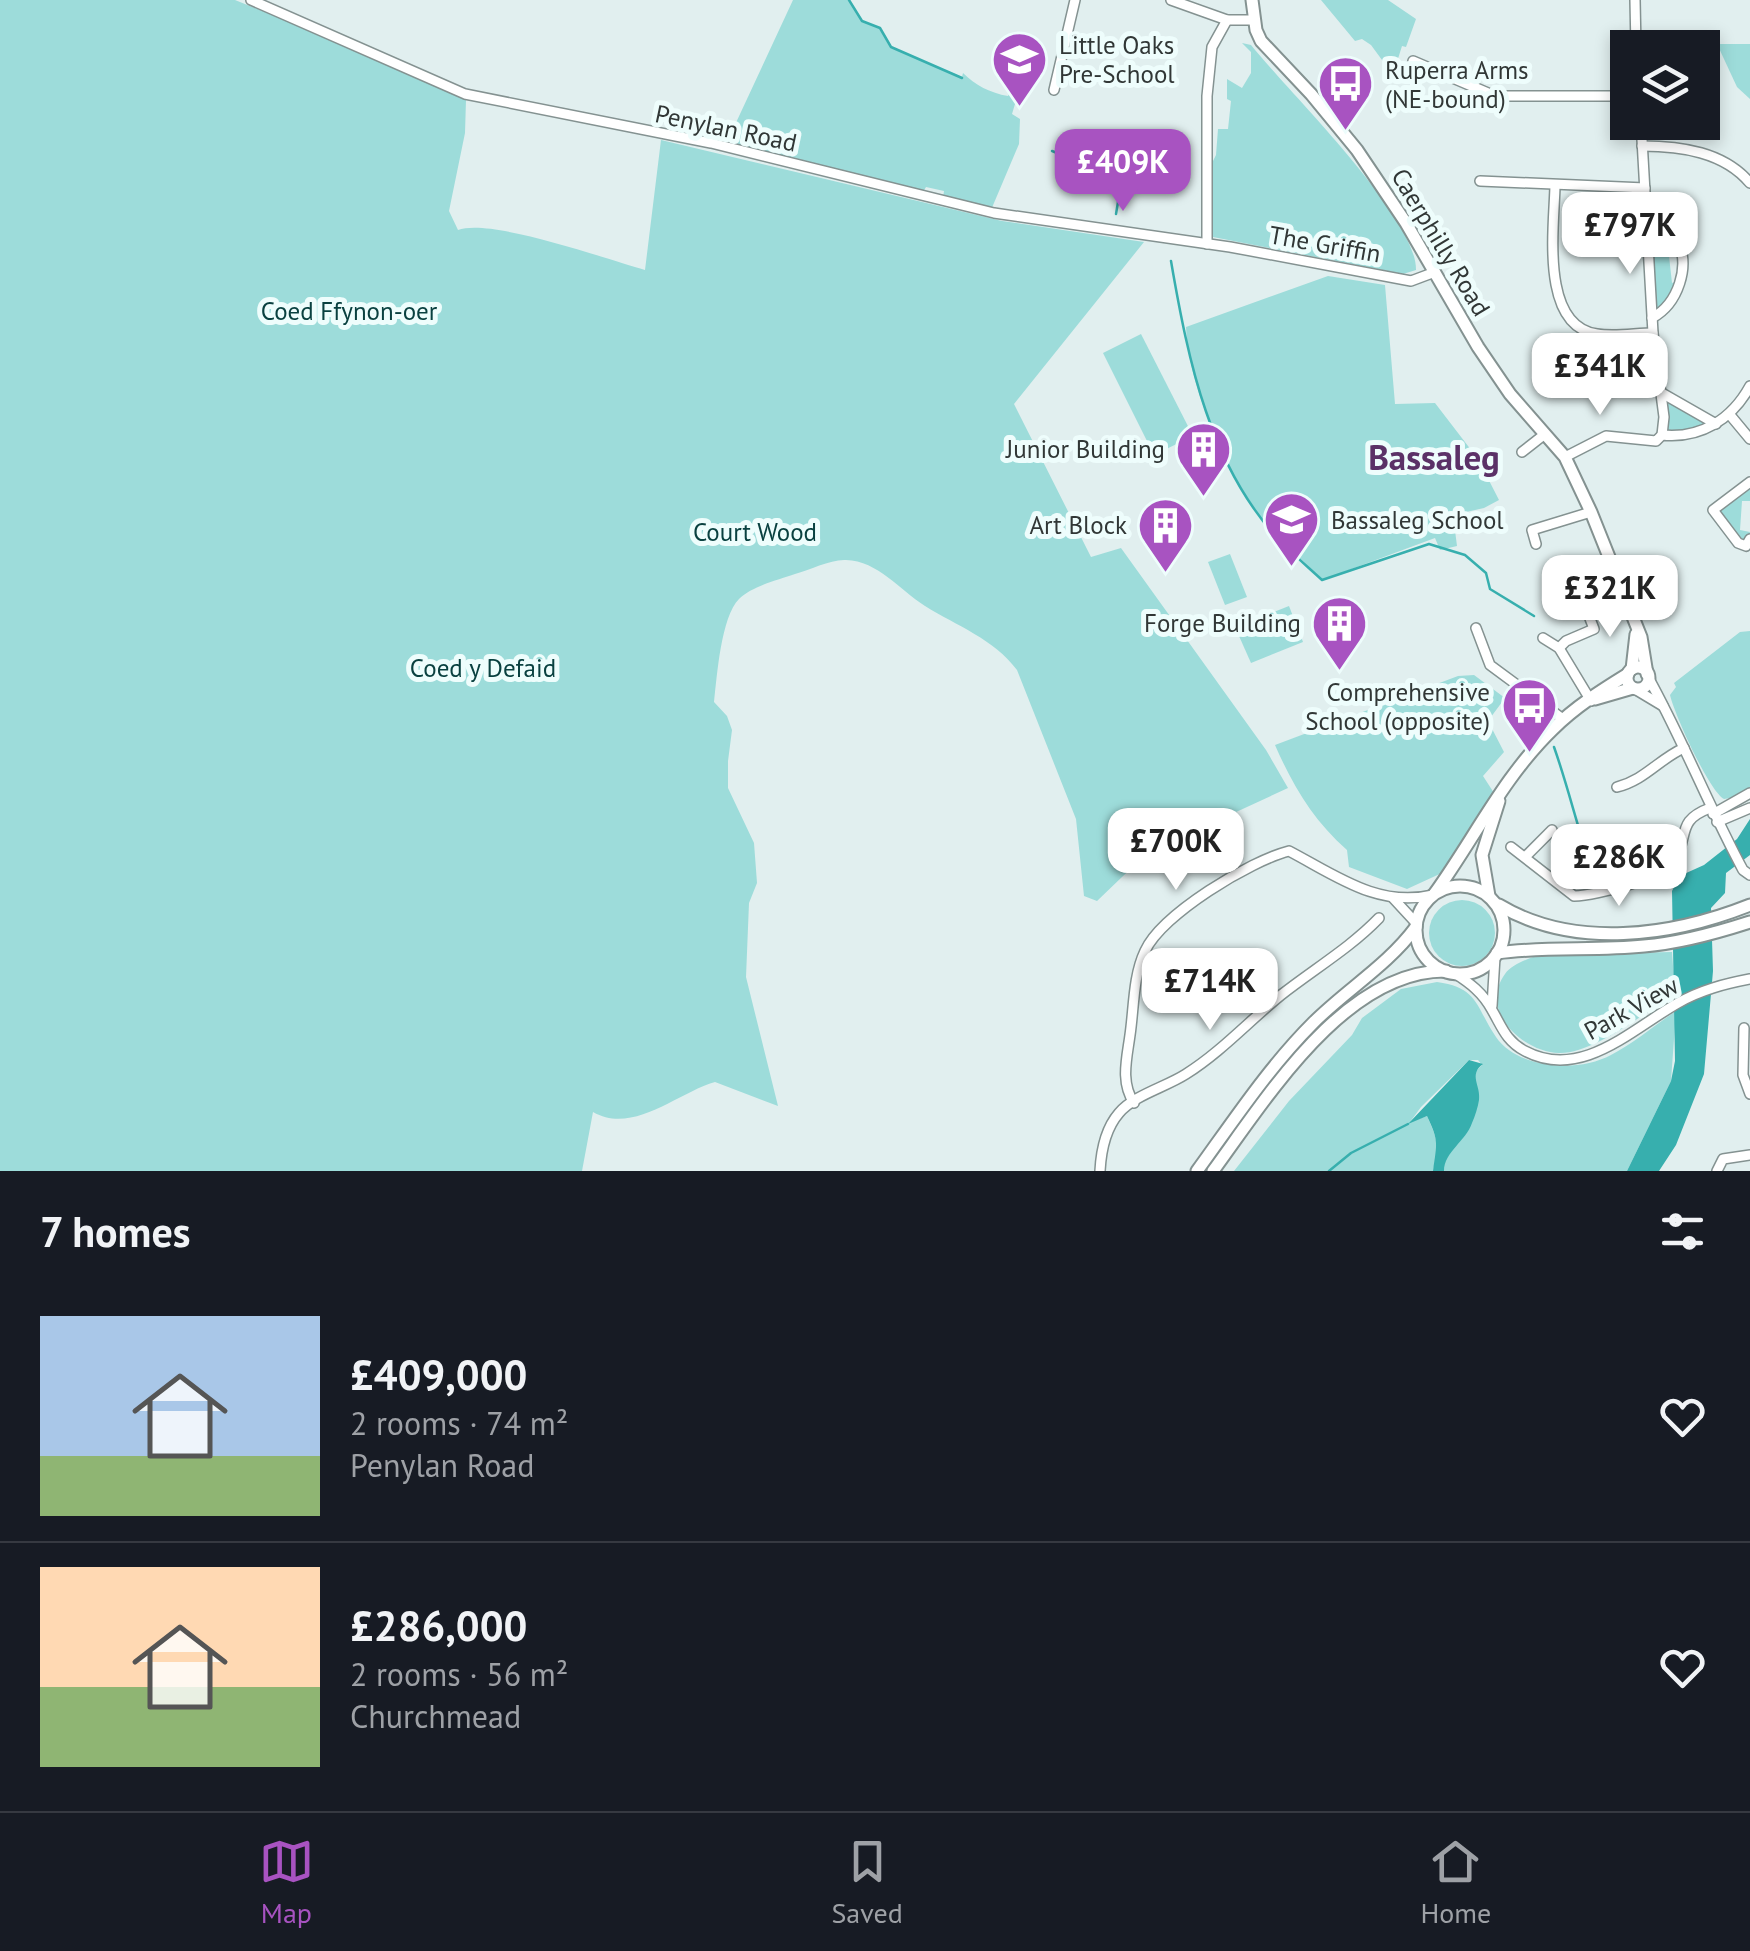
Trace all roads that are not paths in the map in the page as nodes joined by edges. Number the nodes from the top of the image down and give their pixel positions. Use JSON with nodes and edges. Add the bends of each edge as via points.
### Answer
{"nodes":[{"id":1,"x":251,"y":0,"type":"edge"},
{"id":2,"x":1075,"y":0,"type":"edge"},
{"id":3,"x":1171,"y":0,"type":"edge"},
{"id":4,"x":1252,"y":0,"type":"edge"},
{"id":5,"x":1634,"y":0,"type":"edge"},
{"id":6,"x":1226,"y":20,"type":"junction"},
{"id":7,"x":1254,"y":20,"type":"junction"},
{"id":8,"x":1635,"y":30,"type":"edge"},
{"id":9,"x":1414,"y":61,"type":"dead end"},
{"id":10,"x":1054,"y":90,"type":"dead end"},
{"id":11,"x":1610,"y":96,"type":"edge"},
{"id":12,"x":1642,"y":140,"type":"edge"},
{"id":13,"x":1642,"y":146,"type":"junction"},
{"id":14,"x":1480,"y":181,"type":"dead end"},
{"id":15,"x":1750,"y":183,"type":"edge"},
{"id":16,"x":1554,"y":186,"type":"junction"},
{"id":17,"x":1645,"y":188,"type":"junction"},
{"id":18,"x":1646,"y":212,"type":"junction"},
{"id":19,"x":1206,"y":244,"type":"junction"},
{"id":20,"x":1434,"y":272,"type":"junction"},
{"id":21,"x":1652,"y":318,"type":"junction"},
{"id":22,"x":1654,"y":332,"type":"junction"},
{"id":23,"x":1750,"y":386,"type":"edge"},
{"id":24,"x":1660,"y":392,"type":"junction"},
{"id":25,"x":1730,"y":415,"type":"junction"},
{"id":26,"x":1716,"y":424,"type":"junction"},
{"id":27,"x":1545,"y":434,"type":"junction"},
{"id":28,"x":1662,"y":435,"type":"junction"},
{"id":29,"x":1750,"y":439,"type":"edge"},
{"id":30,"x":1522,"y":452,"type":"dead end"},
{"id":31,"x":1564,"y":457,"type":"junction"},
{"id":32,"x":1750,"y":482,"type":"edge"},
{"id":33,"x":1590,"y":512,"type":"junction"},
{"id":34,"x":1750,"y":539,"type":"edge"},
{"id":35,"x":1536,"y":544,"type":"dead end"},
{"id":36,"x":1586,"y":608,"type":"dead end"},
{"id":37,"x":1635,"y":625,"type":"junction"},
{"id":38,"x":1476,"y":628,"type":"dead end"},
{"id":39,"x":1543,"y":638,"type":"dead end"},
{"id":40,"x":1560,"y":648,"type":"junction"},
{"id":41,"x":1630,"y":671,"type":"junction"},
{"id":42,"x":1648,"y":676,"type":"junction"},
{"id":43,"x":1633,"y":688,"type":"junction"},
{"id":44,"x":1591,"y":700,"type":"junction"},
{"id":45,"x":1665,"y":707,"type":"junction"},
{"id":46,"x":1563,"y":719,"type":"junction"},
{"id":47,"x":1684,"y":748,"type":"junction"},
{"id":48,"x":1617,"y":787,"type":"dead end"},
{"id":49,"x":1750,"y":793,"type":"edge"},
{"id":50,"x":1500,"y":797,"type":"junction"},
{"id":51,"x":1750,"y":808,"type":"edge"},
{"id":52,"x":1715,"y":818,"type":"junction"},
{"id":53,"x":1552,"y":830,"type":"dead end"},
{"id":54,"x":1512,"y":846,"type":"dead end"},
{"id":55,"x":1526,"y":857,"type":"junction"},
{"id":56,"x":1746,"y":873,"type":"edge"},
{"id":57,"x":1434,"y":894,"type":"junction"},
{"id":58,"x":1393,"y":898,"type":"junction"},
{"id":59,"x":1492,"y":899,"type":"junction"},
{"id":60,"x":1750,"y":904,"type":"edge"},
{"id":61,"x":1378,"y":918,"type":"dead end"},
{"id":62,"x":1750,"y":922,"type":"edge"},
{"id":63,"x":1416,"y":925,"type":"junction"},
{"id":64,"x":1496,"y":955,"type":"junction"},
{"id":65,"x":1450,"y":972,"type":"junction"},
{"id":66,"x":1750,"y":979,"type":"edge"},
{"id":67,"x":1492,"y":1009,"type":"junction"},
{"id":68,"x":1744,"y":1028,"type":"dead end"},
{"id":69,"x":1750,"y":1094,"type":"edge"},
{"id":70,"x":1134,"y":1102,"type":"junction"},
{"id":71,"x":1750,"y":1154,"type":"edge"},
{"id":72,"x":1100,"y":1171,"type":"edge"},
{"id":73,"x":1197,"y":1171,"type":"edge"},
{"id":74,"x":1213,"y":1171,"type":"edge"},
{"id":75,"x":1716,"y":1171,"type":"edge"}],
"edges":[{"from":1,"to":19,"type":"street","name":"Penylan Road","via":[[465,94],[711,143],[994,213]]},
{"from":2,"to":10,"type":"street"},
{"from":3,"to":6,"type":"street"},
{"from":4,"to":7,"type":"main road","name":"Caerphilly Road"},
{"from":5,"to":8,"type":"street"},
{"from":6,"to":7,"type":"street"},
{"from":6,"to":19,"type":"street","via":[[1212,48],[1207,96]]},
{"from":7,"to":20,"type":"main road","name":"Caerphilly Road","via":[[1261,41],[1357,150]]},
{"from":9,"to":11,"type":"street","via":[[1495,96]]},
{"from":12,"to":13,"type":"street"},
{"from":13,"to":15,"type":"street","via":[[1695,150]]},
{"from":13,"to":17,"type":"street"},
{"from":14,"to":16,"type":"street"},
{"from":16,"to":17,"type":"street"},
{"from":16,"to":22,"type":"street","via":[[1554,285],[1565,312],[1579,329],[1598,334]]},
{"from":17,"to":18,"type":"street"},
{"from":18,"to":21,"type":"street"},
{"from":18,"to":21,"type":"street","via":[[1676,240],[1682,260],[1675,296]]},
{"from":19,"to":20,"type":"street","name":"The Griffin","via":[[1411,281]]},
{"from":20,"to":27,"type":"main road","name":"Caerphilly Road","via":[[1510,394]]},
{"from":21,"to":22,"type":"street"},
{"from":22,"to":24,"type":"street"},
{"from":23,"to":25,"type":"street"},
{"from":24,"to":26,"type":"street"},
{"from":24,"to":28,"type":"street"},
{"from":25,"to":26,"type":"street"},
{"from":25,"to":29,"type":"street"},
{"from":26,"to":28,"type":"street","via":[[1679,437]]},
{"from":27,"to":30,"type":"street"},
{"from":27,"to":31,"type":"main road","name":"Caerphilly Road"},
{"from":28,"to":31,"type":"street","via":[[1656,441],[1606,436]]},
{"from":31,"to":33,"type":"main road","name":"Caerphilly Road"},
{"from":32,"to":34,"type":"street","via":[[1713,510],[1738,543],[1746,546]]},
{"from":33,"to":35,"type":"street","via":[[1532,530]]},
{"from":33,"to":37,"type":"main road","name":"Caerphilly Road"},
{"from":36,"to":40,"type":"street","via":[[1594,629]]},
{"from":37,"to":41,"type":"main road","name":"Caerphilly Road"},
{"from":37,"to":42,"type":"main road","name":"Caerphilly Road"},
{"from":38,"to":46,"type":"street","via":[[1490,665]]},
{"from":39,"to":40,"type":"street"},
{"from":40,"to":44,"type":"street"},
{"from":41,"to":42,"type":"main road","via":[[1642,668]]},
{"from":41,"to":43,"type":"main road","name":"Caerphilly Road"},
{"from":41,"to":44,"type":"main road"},
{"from":42,"to":43,"type":"main road","via":[[1643,687]]},
{"from":42,"to":45,"type":"street","name":"Caerphilly Road"},
{"from":43,"to":44,"type":"main road"},
{"from":43,"to":45,"type":"street"},
{"from":44,"to":46,"type":"main road"},
{"from":45,"to":47,"type":"street","name":"Caerphilly Road"},
{"from":46,"to":50,"type":"main road"},
{"from":47,"to":48,"type":"street"},
{"from":47,"to":52,"type":"street","name":"Caerphilly Road"},
{"from":49,"to":52,"type":"street"},
{"from":50,"to":57,"type":"main road"},
{"from":50,"to":59,"type":"main road","via":[[1482,855]]},
{"from":51,"to":52,"type":"street"},
{"from":52,"to":55,"type":"street","via":[[1685,825],[1669,867],[1603,894],[1574,896]]},
{"from":52,"to":56,"type":"street","name":"Caerphilly Road"},
{"from":53,"to":55,"type":"street"},
{"from":54,"to":55,"type":"street"},
{"from":57,"to":58,"type":"street"},
{"from":57,"to":59,"type":"main road","via":[[1462,886]]},
{"from":57,"to":63,"type":"main road"},
{"from":58,"to":63,"type":"street"},
{"from":58,"to":70,"type":"street","via":[[1371,894],[1289,851],[1234,874],[1174,918],[1141,960],[1125,1075]]},
{"from":59,"to":60,"type":"main road","via":[[1529,922],[1601,934],[1664,929]]},
{"from":59,"to":64,"type":"main road","via":[[1504,928]]},
{"from":61,"to":70,"type":"street","via":[[1221,1049]]},
{"from":62,"to":64,"type":"main road","via":[[1666,943]]},
{"from":63,"to":65,"type":"main road","via":[[1426,957]]},
{"from":63,"to":73,"type":"main road","via":[[1385,964],[1313,1022]]},
{"from":64,"to":65,"type":"main road","via":[[1477,970]]},
{"from":64,"to":67,"type":"street"},
{"from":65,"to":67,"type":"street","name":"Park View","via":[[1472,984]]},
{"from":65,"to":74,"type":"main road","via":[[1387,984],[1336,1022],[1272,1090]]},
{"from":66,"to":67,"type":"street","name":"Park View","via":[[1716,985],[1599,1052],[1571,1060],[1533,1054],[1508,1040]]},
{"from":68,"to":69,"type":"street","via":[[1743,1074]]},
{"from":70,"to":72,"type":"street","via":[[1113,1120]]},
{"from":71,"to":75,"type":"street","via":[[1726,1158]]}]}
